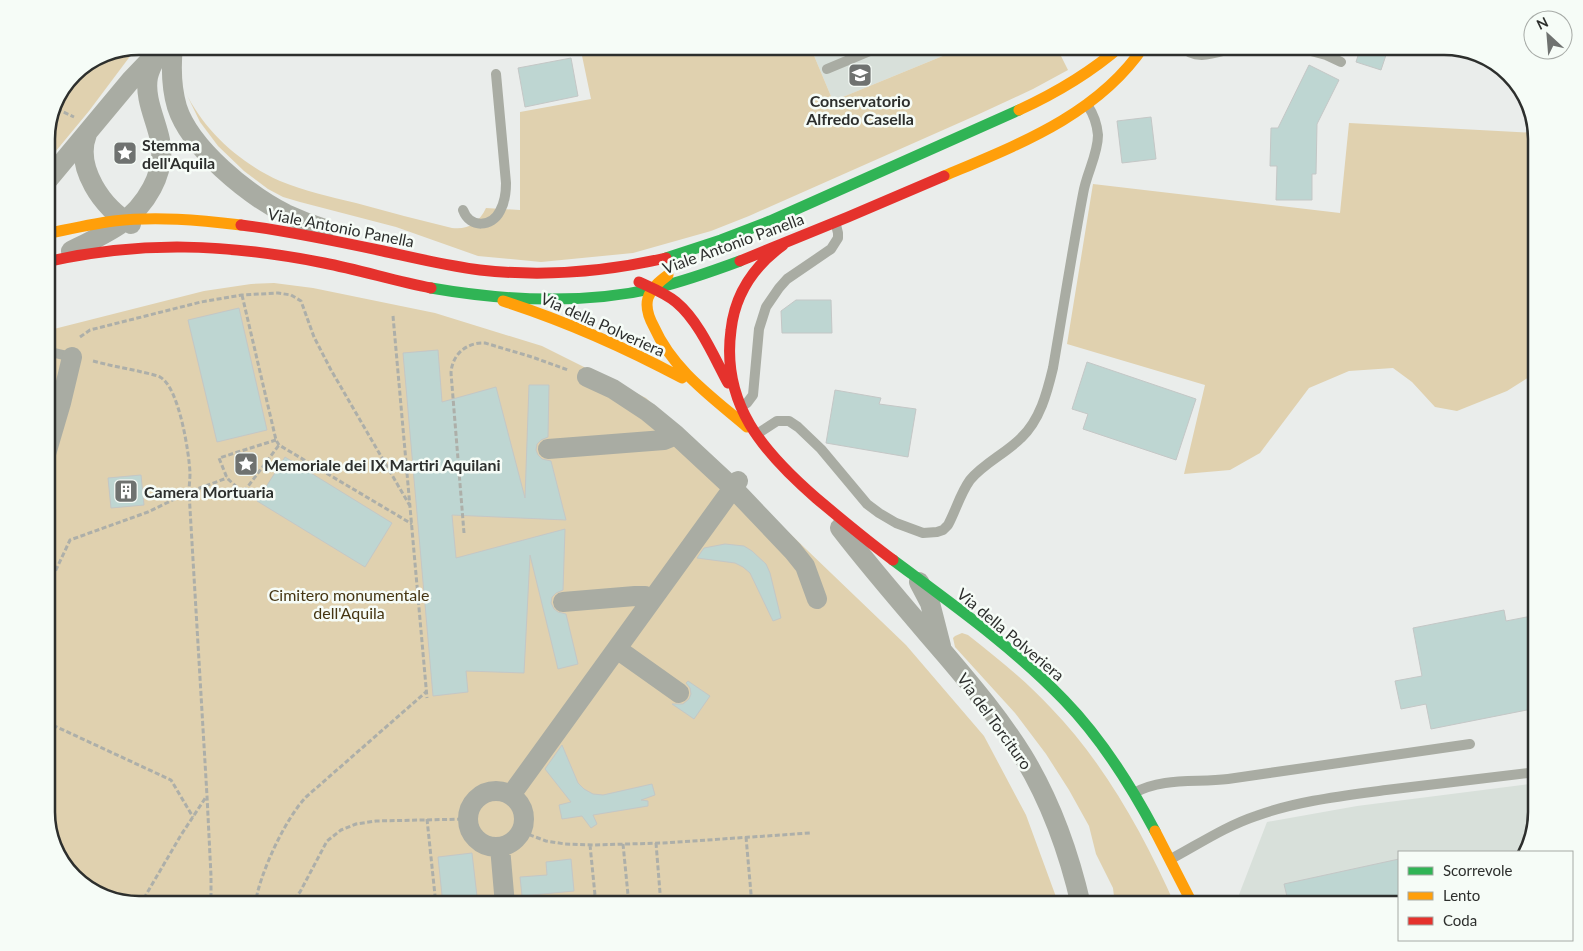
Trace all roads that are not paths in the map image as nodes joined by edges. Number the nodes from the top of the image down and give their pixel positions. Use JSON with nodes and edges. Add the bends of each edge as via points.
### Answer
{"nodes":[{"id":1,"x":157,"y":55,"type":"edge"},
{"id":2,"x":160,"y":55,"type":"edge"},
{"id":3,"x":167,"y":55,"type":"edge"},
{"id":4,"x":860,"y":55,"type":"edge"},
{"id":5,"x":1111,"y":55,"type":"edge"},
{"id":6,"x":1138,"y":55,"type":"edge"},
{"id":7,"x":1326,"y":55,"type":"edge"},
{"id":8,"x":1341,"y":62,"type":"dead end"},
{"id":9,"x":827,"y":69,"type":"dead end"},
{"id":10,"x":496,"y":74,"type":"dead end"},
{"id":11,"x":1080,"y":93,"type":"junction"},
{"id":12,"x":86,"y":134,"type":"junction"},
{"id":13,"x":55,"y":171,"type":"edge"},
{"id":14,"x":463,"y":210,"type":"dead end"},
{"id":15,"x":829,"y":210,"type":"junction"},
{"id":16,"x":125,"y":220,"type":"junction"},
{"id":17,"x":55,"y":232,"type":"edge"},
{"id":18,"x":722,"y":241,"type":"junction"},
{"id":19,"x":791,"y":241,"type":"junction"},
{"id":20,"x":220,"y":249,"type":"junction"},
{"id":21,"x":386,"y":252,"type":"junction"},
{"id":22,"x":55,"y":257,"type":"edge"},
{"id":23,"x":55,"y":259,"type":"edge"},
{"id":24,"x":589,"y":270,"type":"junction"},
{"id":25,"x":653,"y":289,"type":"junction"},
{"id":26,"x":488,"y":296,"type":"junction"},
{"id":27,"x":55,"y":353,"type":"edge"},
{"id":28,"x":72,"y":357,"type":"joint"},
{"id":29,"x":587,"y":377,"type":"road end"},
{"id":30,"x":702,"y":389,"type":"junction"},
{"id":31,"x":740,"y":407,"type":"junction"},
{"id":32,"x":55,"y":423,"type":"edge"},
{"id":33,"x":676,"y":435,"type":"junction"},
{"id":34,"x":755,"y":435,"type":"junction"},
{"id":35,"x":548,"y":449,"type":"dead end"},
{"id":36,"x":735,"y":485,"type":"junction"},
{"id":37,"x":817,"y":499,"type":"junction"},
{"id":38,"x":917,"y":579,"type":"junction"},
{"id":39,"x":817,"y":599,"type":"dead end"},
{"id":40,"x":652,"y":600,"type":"junction"},
{"id":41,"x":563,"y":602,"type":"dead end"},
{"id":42,"x":916,"y":620,"type":"junction"},
{"id":43,"x":975,"y":623,"type":"junction"},
{"id":44,"x":942,"y":648,"type":"junction"},
{"id":45,"x":617,"y":649,"type":"junction"},
{"id":46,"x":680,"y":693,"type":"dead end"},
{"id":47,"x":1470,"y":744,"type":"dead end"},
{"id":48,"x":1528,"y":773,"type":"edge"},
{"id":49,"x":1133,"y":793,"type":"junction"},
{"id":50,"x":511,"y":795,"type":"junction"},
{"id":51,"x":500,"y":847,"type":"junction"},
{"id":52,"x":1170,"y":859,"type":"junction"},
{"id":53,"x":504,"y":896,"type":"edge"},
{"id":54,"x":1078,"y":896,"type":"edge"},
{"id":55,"x":1188,"y":896,"type":"edge"}],
"edges":[{"from":1,"to":12,"type":"street","via":[[131,80]]},
{"from":2,"to":16,"type":"street","via":[[148,76],[147,88],[160,140],[162,163],[147,195]]},
{"from":3,"to":21,"type":"street","via":[[181,117],[217,164],[244,188],[285,214]]},
{"from":4,"to":9,"type":"lane"},
{"from":5,"to":11,"type":"main road","name":"Viale Antonio Panella"},
{"from":6,"to":11,"type":"main road","name":"Viale Antonio Panella","via":[[1116,81]]},
{"from":7,"to":8,"type":"lane"},
{"from":10,"to":14,"type":"lane","via":[[505,198],[499,213],[480,224],[472,222]]},
{"from":11,"to":15,"type":"main road","name":"Viale Antonio Panella","via":[[1015,112]]},
{"from":11,"to":15,"type":"main road","name":"Viale Antonio Panella","via":[[1044,130],[1018,143]]},
{"from":11,"to":34,"type":"lane","via":[[1094,116],[1098,135],[1083,192],[1054,368],[1046,396],[1022,438],[976,474],[965,487],[948,525],[937,532],[923,533],[879,514],[789,421],[778,421]]},
{"from":12,"to":13,"type":"street"},
{"from":12,"to":16,"type":"street","via":[[84,159],[94,186],[109,207]]},
{"from":15,"to":18,"type":"main road","name":"Viale Antonio Panella"},
{"from":15,"to":19,"type":"main road","name":"Viale Antonio Panella"},
{"from":15,"to":31,"type":"lane","via":[[838,233],[836,244],[787,279],[766,307],[759,329],[753,395]]},
{"from":16,"to":17,"type":"main road","name":"Viale Antonio Panella"},
{"from":16,"to":20,"type":"street","via":[[167,238]]},
{"from":16,"to":21,"type":"main road","name":"Viale Antonio Panella","via":[[249,226]]},
{"from":16,"to":22,"type":"street"},
{"from":18,"to":24,"type":"main road","name":"Viale Antonio Panella","via":[[667,257]]},
{"from":18,"to":25,"type":"main road","via":[[679,267]]},
{"from":19,"to":25,"type":"main road","name":"Viale Antonio Panella","via":[[720,269]]},
{"from":19,"to":31,"type":"main road","name":"Via della Polveriera","via":[[770,254],[753,271],[737,303],[729,335],[729,354],[732,385]]},
{"from":20,"to":23,"type":"main road","name":"Viale Antonio Panella","via":[[138,247]]},
{"from":20,"to":26,"type":"main road","name":"Viale Antonio Panella","via":[[307,260],[415,285]]},
{"from":21,"to":24,"type":"main road","name":"Viale Antonio Panella","via":[[494,271]]},
{"from":24,"to":25,"type":"main road","name":"Via della Polveriera","via":[[626,278]]},
{"from":25,"to":26,"type":"main road","name":"Viale Antonio Panella","via":[[559,300]]},
{"from":25,"to":30,"type":"main road","name":"Via della Polveriera","via":[[647,306],[655,333],[672,360]]},
{"from":25,"to":31,"type":"main road","name":"Via della Polveriera","via":[[672,298],[684,309]]},
{"from":26,"to":30,"type":"main road","name":"Via della Polveriera","via":[[551,317],[616,345]]},
{"from":27,"to":28,"type":"lane"},
{"from":28,"to":32,"type":"street"},
{"from":29,"to":33,"type":"street","via":[[638,404]]},
{"from":30,"to":34,"type":"main road","name":"Via della Polveriera"},
{"from":31,"to":34,"type":"main road","name":"Via della Polveriera"},
{"from":33,"to":35,"type":"street","via":[[664,440]]},
{"from":33,"to":36,"type":"street"},
{"from":34,"to":37,"type":"main road","name":"Via della Polveriera"},
{"from":36,"to":39,"type":"street","via":[[805,566]]},
{"from":36,"to":40,"type":"street"},
{"from":37,"to":38,"type":"main road","name":"Via della Polveriera"},
{"from":37,"to":42,"type":"street","name":"Via del Torcituro"},
{"from":38,"to":42,"type":"street","name":"Via del Torcituro","via":[[907,581],[902,591]]},
{"from":38,"to":43,"type":"main road","name":"Via della Polveriera"},
{"from":38,"to":44,"type":"street","name":"Via del Torcituro","via":[[930,603]]},
{"from":40,"to":41,"type":"street","via":[[645,596],[628,596]]},
{"from":40,"to":45,"type":"street"},
{"from":42,"to":44,"type":"street","name":"Via del Torcituro"},
{"from":43,"to":44,"type":"street","via":[[960,620],[944,626],[940,634]]},
{"from":43,"to":49,"type":"main road","name":"Via della Polveriera","via":[[1043,679],[1070,706]]},
{"from":44,"to":54,"type":"street","name":"Via del Torcituro","via":[[994,713],[1034,776],[1062,837]]},
{"from":45,"to":46,"type":"street"},
{"from":45,"to":50,"type":"street"},
{"from":47,"to":49,"type":"lane","via":[[1226,779],[1163,782]]},
{"from":48,"to":52,"type":"lane","via":[[1310,801],[1239,822]]},
{"from":49,"to":52,"type":"main road","name":"Via della Polveriera"},
{"from":50,"to":51,"type":"street","via":[[518,801],[524,823],[522,832],[513,842]]},
{"from":50,"to":51,"type":"street","via":[[494,791],[481,795],[472,806],[468,819],[477,840]]},
{"from":51,"to":53,"type":"street"},
{"from":52,"to":55,"type":"main road","name":"Via della Polveriera"}]}
